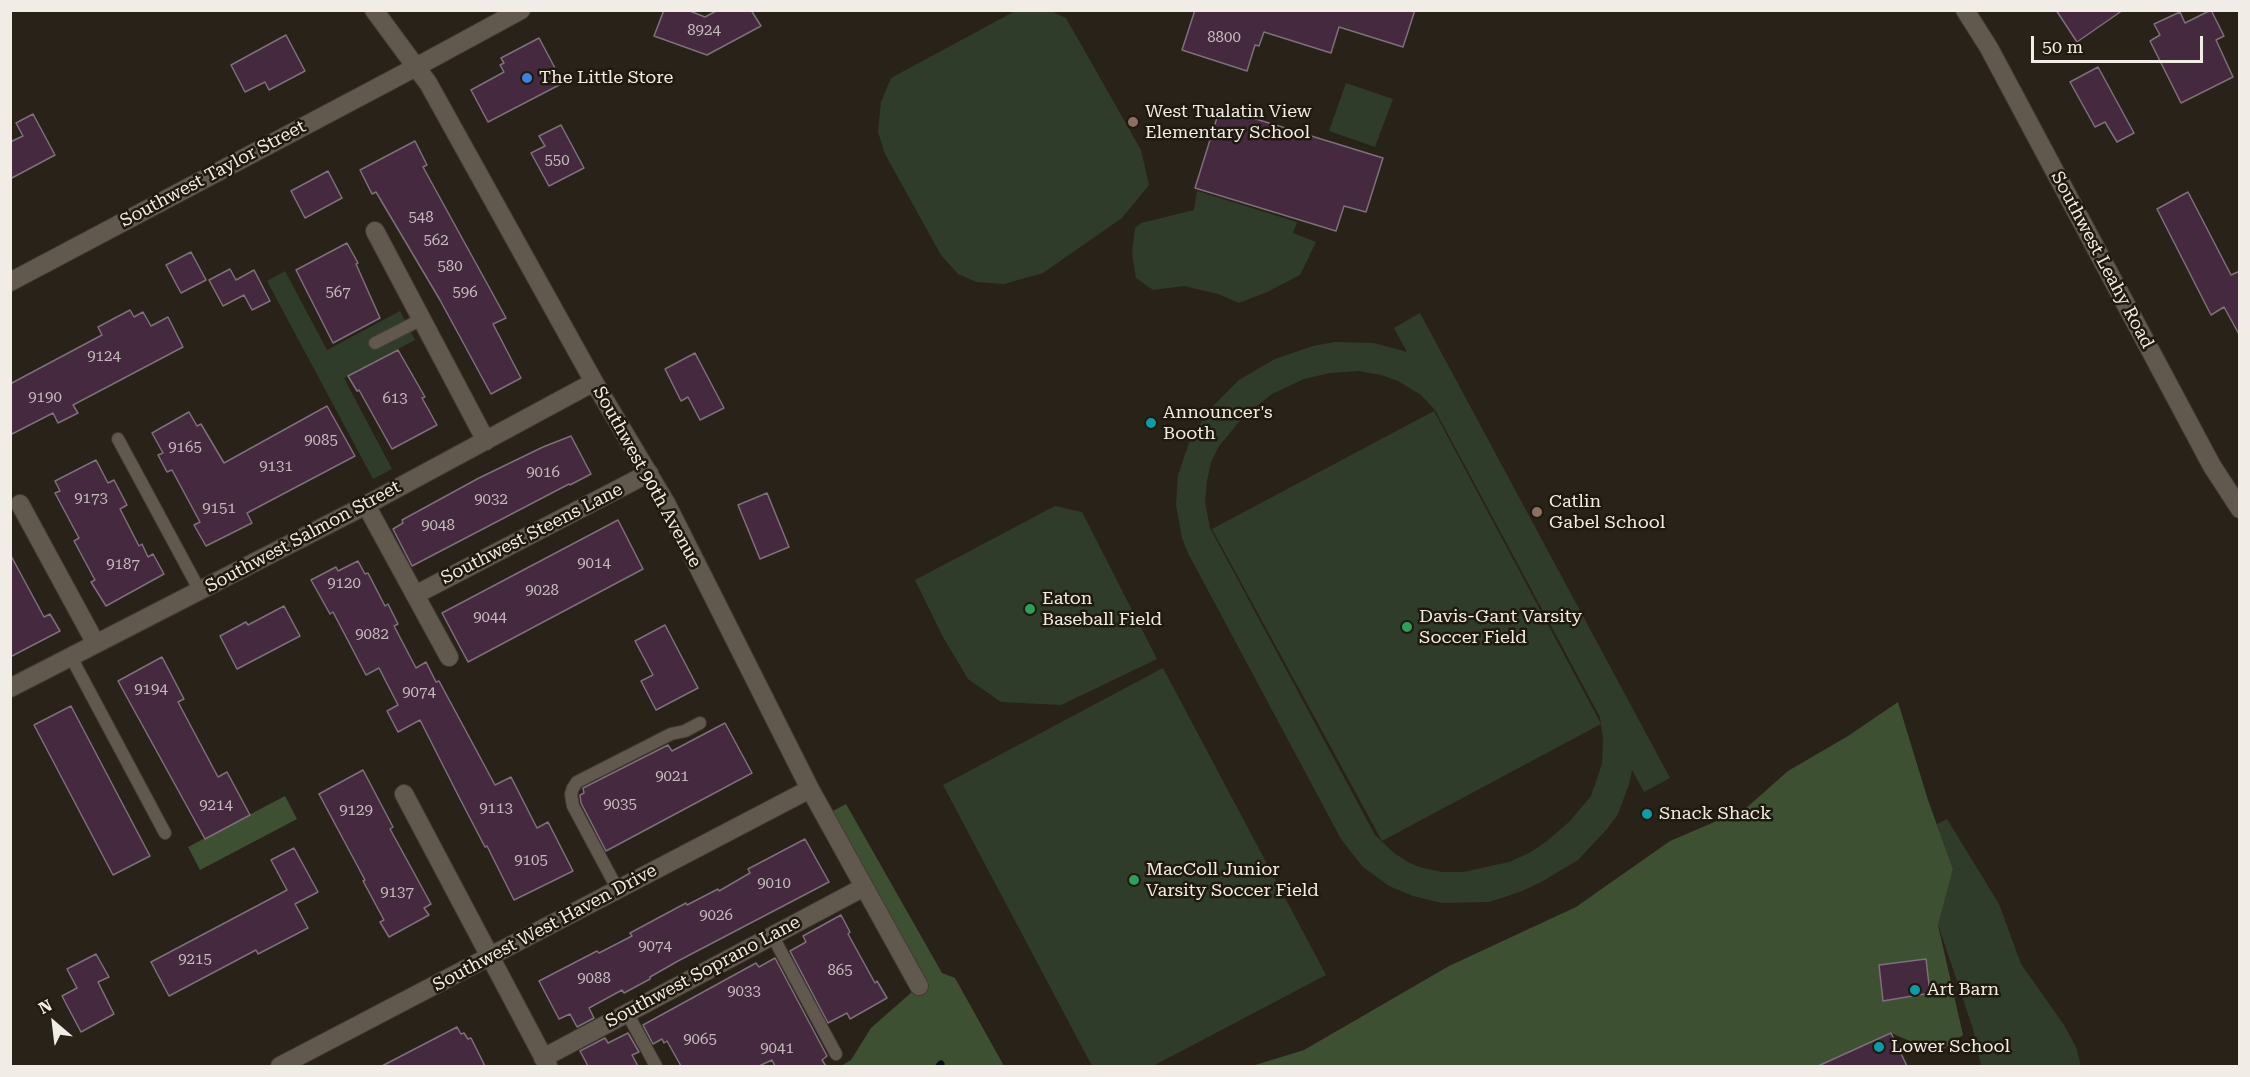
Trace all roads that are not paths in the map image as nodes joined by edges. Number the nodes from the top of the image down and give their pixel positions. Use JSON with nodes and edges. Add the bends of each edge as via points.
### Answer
{"nodes":[{"id":1,"x":374,"y":10,"type":"edge"},
{"id":2,"x":521,"y":10,"type":"edge"},
{"id":3,"x":1965,"y":10,"type":"edge"},
{"id":4,"x":416,"y":66,"type":"junction"},
{"id":5,"x":375,"y":231,"type":"dead end"},
{"id":6,"x":10,"y":282,"type":"edge"},
{"id":7,"x":422,"y":319,"type":"junction"},
{"id":8,"x":375,"y":343,"type":"dead end"},
{"id":9,"x":594,"y":382,"type":"junction"},
{"id":10,"x":118,"y":439,"type":"dead end"},
{"id":11,"x":486,"y":441,"type":"junction"},
{"id":12,"x":649,"y":473,"type":"junction"},
{"id":13,"x":20,"y":504,"type":"dead end"},
{"id":14,"x":366,"y":505,"type":"junction"},
{"id":15,"x":2240,"y":509,"type":"edge"},
{"id":16,"x":200,"y":591,"type":"junction"},
{"id":17,"x":415,"y":595,"type":"junction"},
{"id":18,"x":96,"y":644,"type":"junction"},
{"id":19,"x":71,"y":657,"type":"junction"},
{"id":20,"x":448,"y":657,"type":"dead end"},
{"id":21,"x":10,"y":688,"type":"edge"},
{"id":22,"x":700,"y":723,"type":"dead end"},
{"id":23,"x":810,"y":789,"type":"junction"},
{"id":24,"x":404,"y":794,"type":"dead end"},
{"id":25,"x":165,"y":833,"type":"dead end"},
{"id":26,"x":864,"y":886,"type":"junction"},
{"id":27,"x":618,"y":890,"type":"junction"},
{"id":28,"x":772,"y":935,"type":"junction"},
{"id":29,"x":490,"y":958,"type":"junction"},
{"id":30,"x":919,"y":986,"type":"dead end"},
{"id":31,"x":627,"y":1013,"type":"junction"},
{"id":32,"x":836,"y":1054,"type":"dead end"},
{"id":33,"x":545,"y":1062,"type":"edge"},
{"id":34,"x":280,"y":1066,"type":"edge"},
{"id":35,"x":656,"y":1066,"type":"edge"}],
"edges":[{"from":1,"to":4,"type":"street","name":"Southwest 90th Avenue"},
{"from":2,"to":4,"type":"street"},
{"from":3,"to":15,"type":"street","name":"Southwest Leahy Road","via":[[1989,48],[2212,466]]},
{"from":4,"to":6,"type":"street","name":"Southwest Taylor Street"},
{"from":4,"to":9,"type":"street","name":"Southwest 90th Avenue"},
{"from":5,"to":7,"type":"street"},
{"from":7,"to":8,"type":"lane"},
{"from":7,"to":11,"type":"street"},
{"from":9,"to":11,"type":"street","name":"Southwest Salmon Street"},
{"from":9,"to":12,"type":"street","name":"Southwest 90th Avenue"},
{"from":10,"to":16,"type":"lane"},
{"from":11,"to":14,"type":"street","name":"Southwest Salmon Street"},
{"from":12,"to":17,"type":"street","name":"Southwest Steens Lane"},
{"from":12,"to":23,"type":"street","name":"Southwest 90th Avenue"},
{"from":13,"to":18,"type":"street"},
{"from":14,"to":16,"type":"street","name":"Southwest Salmon Street"},
{"from":14,"to":17,"type":"street"},
{"from":16,"to":18,"type":"street","name":"Southwest Salmon Street"},
{"from":17,"to":20,"type":"street"},
{"from":18,"to":19,"type":"street","name":"Southwest Salmon Street"},
{"from":19,"to":21,"type":"street","name":"Southwest Salmon Street"},
{"from":19,"to":25,"type":"lane"},
{"from":22,"to":27,"type":"lane","via":[[661,739],[577,782],[573,788],[573,806]]},
{"from":23,"to":26,"type":"street","name":"Southwest 90th Avenue"},
{"from":23,"to":27,"type":"street","name":"Southwest West Haven Drive"},
{"from":24,"to":29,"type":"street"},
{"from":26,"to":28,"type":"street","name":"Southwest Soprano Lane"},
{"from":26,"to":30,"type":"street","name":"Southwest 90th Avenue"},
{"from":27,"to":29,"type":"street","name":"Southwest West Haven Drive"},
{"from":28,"to":31,"type":"street","name":"Southwest Soprano Lane"},
{"from":28,"to":32,"type":"lane"},
{"from":29,"to":33,"type":"street"},
{"from":29,"to":34,"type":"street","name":"Southwest West Haven Drive"},
{"from":31,"to":33,"type":"street","name":"Southwest Soprano Lane"},
{"from":31,"to":35,"type":"lane"}]}
